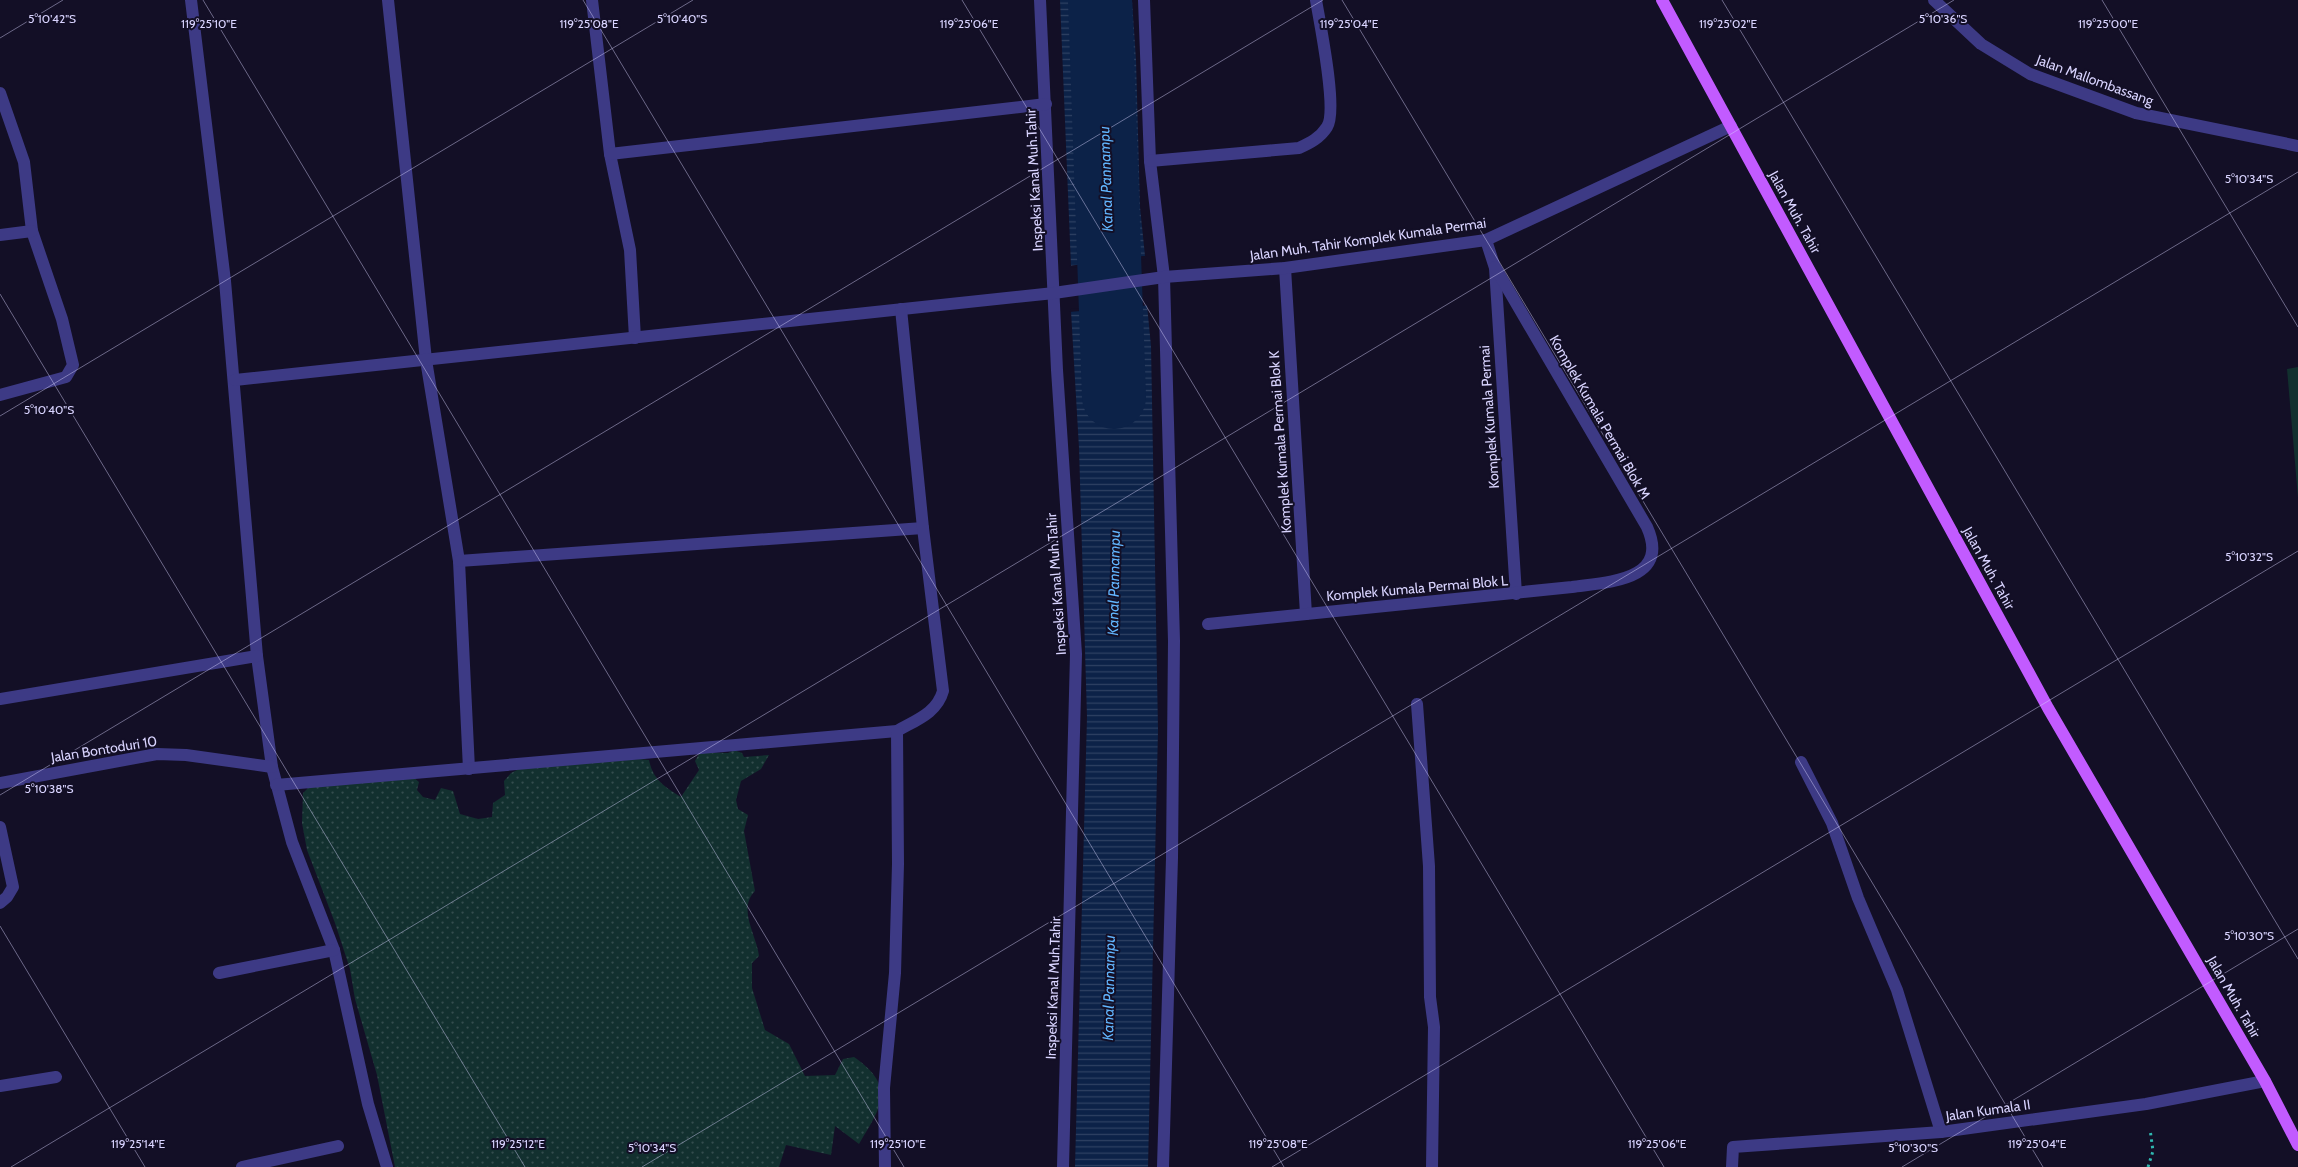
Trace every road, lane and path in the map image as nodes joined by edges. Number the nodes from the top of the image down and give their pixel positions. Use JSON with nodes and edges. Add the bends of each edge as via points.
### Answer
{"nodes":[{"id":1,"x":192,"y":0,"type":"edge"},
{"id":2,"x":388,"y":0,"type":"edge"},
{"id":3,"x":592,"y":0,"type":"edge"},
{"id":4,"x":1040,"y":0,"type":"edge"},
{"id":5,"x":1144,"y":0,"type":"edge"},
{"id":6,"x":1316,"y":0,"type":"edge"},
{"id":7,"x":1662,"y":0,"type":"edge"},
{"id":8,"x":1934,"y":0,"type":"edge"},
{"id":9,"x":0,"y":93,"type":"edge"},
{"id":10,"x":1046,"y":104,"type":"junction"},
{"id":11,"x":1731,"y":126,"type":"junction"},
{"id":12,"x":2298,"y":146,"type":"edge"},
{"id":13,"x":610,"y":154,"type":"junction"},
{"id":14,"x":1150,"y":161,"type":"junction"},
{"id":15,"x":32,"y":231,"type":"junction"},
{"id":16,"x":0,"y":235,"type":"edge"},
{"id":17,"x":1486,"y":240,"type":"junction"},
{"id":18,"x":1494,"y":267,"type":"junction"},
{"id":19,"x":1285,"y":268,"type":"junction"},
{"id":20,"x":1164,"y":277,"type":"junction"},
{"id":21,"x":1059,"y":291,"type":"junction"},
{"id":22,"x":901,"y":308,"type":"junction"},
{"id":23,"x":634,"y":338,"type":"junction"},
{"id":24,"x":426,"y":360,"type":"junction"},
{"id":25,"x":235,"y":380,"type":"junction"},
{"id":26,"x":0,"y":395,"type":"edge"},
{"id":27,"x":923,"y":528,"type":"junction"},
{"id":28,"x":459,"y":561,"type":"junction"},
{"id":29,"x":1628,"y":578,"type":"joint"},
{"id":30,"x":1516,"y":594,"type":"junction"},
{"id":31,"x":1306,"y":614,"type":"junction"},
{"id":32,"x":1208,"y":624,"type":"dead end"},
{"id":33,"x":256,"y":656,"type":"junction"},
{"id":34,"x":0,"y":699,"type":"edge"},
{"id":35,"x":1417,"y":704,"type":"dead end"},
{"id":36,"x":897,"y":731,"type":"junction"},
{"id":37,"x":1801,"y":762,"type":"dead end"},
{"id":38,"x":272,"y":767,"type":"junction"},
{"id":39,"x":469,"y":769,"type":"junction"},
{"id":40,"x":0,"y":783,"type":"edge"},
{"id":41,"x":276,"y":785,"type":"junction"},
{"id":42,"x":0,"y":827,"type":"edge"},
{"id":43,"x":0,"y":903,"type":"edge"},
{"id":44,"x":334,"y":950,"type":"junction"},
{"id":45,"x":219,"y":973,"type":"dead end"},
{"id":46,"x":56,"y":1076,"type":"dead end"},
{"id":47,"x":2265,"y":1081,"type":"junction"},
{"id":48,"x":0,"y":1086,"type":"edge"},
{"id":49,"x":2146,"y":1104,"type":"junction"},
{"id":50,"x":1941,"y":1132,"type":"junction"},
{"id":51,"x":2298,"y":1145,"type":"edge"},
{"id":52,"x":338,"y":1146,"type":"dead end"},
{"id":53,"x":242,"y":1167,"type":"edge"},
{"id":54,"x":387,"y":1167,"type":"edge"},
{"id":55,"x":885,"y":1167,"type":"edge"},
{"id":56,"x":1062,"y":1167,"type":"edge"},
{"id":57,"x":1163,"y":1167,"type":"edge"},
{"id":58,"x":1432,"y":1167,"type":"edge"},
{"id":59,"x":1732,"y":1167,"type":"edge"},
{"id":60,"x":2148,"y":1167,"type":"edge"}],
"edges":[{"from":1,"to":25,"type":"street"},
{"from":2,"to":24,"type":"street"},
{"from":3,"to":13,"type":"street"},
{"from":4,"to":10,"type":"street","name":"Inspeksi Kanal Muh.Tahir"},
{"from":5,"to":14,"type":"street"},
{"from":6,"to":14,"type":"street","via":[[1332,108],[1328,126],[1317,139],[1299,148]]},
{"from":7,"to":11,"type":"main road","name":"Jalan Muh. Tahir"},
{"from":8,"to":12,"type":"street","name":"Jalan Mallombassang","via":[[1981,44],[2030,74],[2136,113]]},
{"from":9,"to":15,"type":"street","via":[[24,162]]},
{"from":10,"to":13,"type":"street"},
{"from":10,"to":21,"type":"street","name":"Inspeksi Kanal Muh.Tahir"},
{"from":11,"to":17,"type":"street","name":"Jalan Muh. Tahir Komplek Kumala Permai"},
{"from":11,"to":47,"type":"main road","name":"Jalan Muh. Tahir","via":[[2048,708]]},
{"from":13,"to":23,"type":"street","via":[[630,250]]},
{"from":14,"to":20,"type":"street"},
{"from":15,"to":16,"type":"street"},
{"from":15,"to":26,"type":"street","via":[[62,319],[73,365],[66,377]]},
{"from":17,"to":18,"type":"street","name":"Komplek Kumala Permai"},
{"from":17,"to":19,"type":"street","name":"Jalan Muh. Tahir Komplek Kumala Permai"},
{"from":18,"to":29,"type":"street","name":"Komplek Kumala Permai Blok M","via":[[1610,462],[1652,541],[1646,565]]},
{"from":18,"to":30,"type":"street","name":"Komplek Kumala Permai"},
{"from":19,"to":20,"type":"street","name":"Jalan Muh. Tahir Komplek Kumala Permai"},
{"from":19,"to":31,"type":"street","name":"Komplek Kumala Permai Blok K"},
{"from":20,"to":21,"type":"street","name":"Jalan Muh. Tahir Komplek Kumala Permai"},
{"from":20,"to":57,"type":"street","via":[[1174,651]]},
{"from":21,"to":22,"type":"street","name":"Jalan Muh. Tahir Komplek Kumala Permai"},
{"from":21,"to":56,"type":"street","name":"Inspeksi Kanal Muh.Tahir","via":[[1057,370],[1076,654]]},
{"from":22,"to":23,"type":"street","name":"Jalan Muh. Tahir Komplek Kumala Permai"},
{"from":22,"to":27,"type":"street"},
{"from":23,"to":24,"type":"street","name":"Jalan Muh. Tahir Komplek Kumala Permai"},
{"from":24,"to":25,"type":"street","name":"Jalan Muh. Tahir Komplek Kumala Permai"},
{"from":24,"to":28,"type":"street"},
{"from":25,"to":33,"type":"street"},
{"from":27,"to":28,"type":"street"},
{"from":27,"to":36,"type":"street","via":[[943,691],[935,709]]},
{"from":28,"to":39,"type":"street"},
{"from":29,"to":30,"type":"street","name":"Komplek Kumala Permai Blok L"},
{"from":30,"to":31,"type":"street","name":"Komplek Kumala Permai Blok L"},
{"from":31,"to":32,"type":"street","name":"Komplek Kumala Permai Blok L"},
{"from":33,"to":34,"type":"street"},
{"from":33,"to":38,"type":"street"},
{"from":35,"to":58,"type":"street","via":[[1429,866],[1430,997],[1434,1027]]},
{"from":36,"to":39,"type":"street"},
{"from":36,"to":55,"type":"street","via":[[898,874],[884,1088]]},
{"from":37,"to":50,"type":"street","via":[[1832,823],[1858,898],[1897,990]]},
{"from":38,"to":40,"type":"street","name":"Jalan Bontoduri 10","via":[[157,754]]},
{"from":38,"to":41,"type":"street"},
{"from":39,"to":41,"type":"street"},
{"from":41,"to":44,"type":"street","via":[[292,842]]},
{"from":42,"to":43,"type":"street","via":[[13,887]]},
{"from":44,"to":45,"type":"street"},
{"from":44,"to":54,"type":"street","via":[[368,1104]]},
{"from":46,"to":48,"type":"street"},
{"from":47,"to":49,"type":"street","name":"Jalan Kumala II"},
{"from":47,"to":51,"type":"main road","name":"Jalan Muh. Tahir"},
{"from":49,"to":50,"type":"street","name":"Jalan Kumala II"},
{"from":49,"to":60,"type":"path","via":[[2153,1151]]},
{"from":50,"to":59,"type":"street","name":"Jalan Kumala II","via":[[1733,1147]]},
{"from":52,"to":53,"type":"street"}]}
